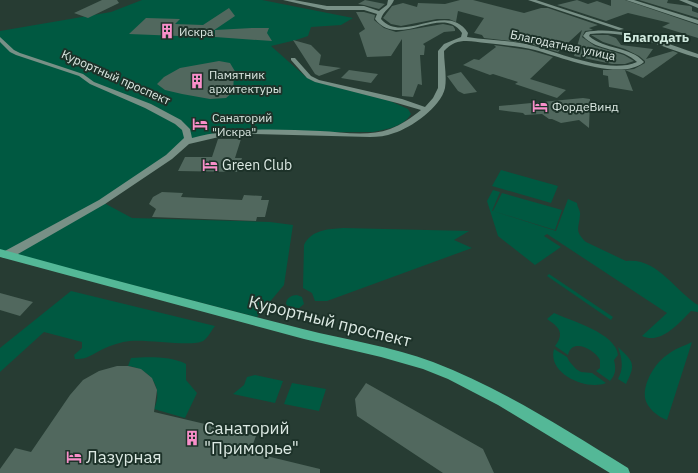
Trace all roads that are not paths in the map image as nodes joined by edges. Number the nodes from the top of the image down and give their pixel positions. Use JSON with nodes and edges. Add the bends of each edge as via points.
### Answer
{"nodes":[{"id":1,"x":286,"y":0,"type":"edge"},
{"id":2,"x":391,"y":0,"type":"edge"},
{"id":3,"x":531,"y":0,"type":"edge"},
{"id":4,"x":629,"y":0,"type":"edge"},
{"id":5,"x":682,"y":0,"type":"edge"},
{"id":6,"x":698,"y":6,"type":"edge"},
{"id":7,"x":380,"y":13,"type":"junction"},
{"id":8,"x":698,"y":22,"type":"edge"},
{"id":9,"x":464,"y":38,"type":"junction"},
{"id":10,"x":0,"y":39,"type":"edge"},
{"id":11,"x":656,"y":41,"type":"junction"},
{"id":12,"x":698,"y":56,"type":"edge"},
{"id":13,"x":293,"y":60,"type":"dead end"},
{"id":14,"x":429,"y":108,"type":"junction"},
{"id":15,"x":186,"y":142,"type":"junction"},
{"id":16,"x":3,"y":254,"type":"edge"},
{"id":17,"x":623,"y":473,"type":"edge"}],
"edges":[{"from":1,"to":7,"type":"street","via":[[327,8],[364,8]]},
{"from":2,"to":7,"type":"street"},
{"from":3,"to":11,"type":"street","name":"Благодатная улица"},
{"from":4,"to":8,"type":"street"},
{"from":5,"to":6,"type":"street"},
{"from":7,"to":9,"type":"street","via":[[378,19],[384,26],[402,29],[428,21],[457,24],[463,29]]},
{"from":9,"to":11,"type":"street","name":"Благодатная улица","via":[[525,46],[601,66],[625,68],[642,62],[593,42],[586,36],[588,33],[602,31]]},
{"from":9,"to":14,"type":"street","name":"Благодатная улица","via":[[446,45],[441,51],[440,92]]},
{"from":10,"to":15,"type":"street","name":"Курортный проспект","via":[[18,54],[81,75],[92,83],[148,106],[178,122],[186,129]]},
{"from":11,"to":12,"type":"street","name":"Благодатная улица"},
{"from":13,"to":14,"type":"street","via":[[309,77],[318,81]]},
{"from":14,"to":15,"type":"street","name":"Курортный проспект","via":[[394,131],[386,133],[230,133]]},
{"from":15,"to":16,"type":"street","name":"Курортный проспект","via":[[169,157],[102,202]]},
{"from":16,"to":17,"type":"main road","name":"Курортный проспект","via":[[428,365],[503,401]]}]}
